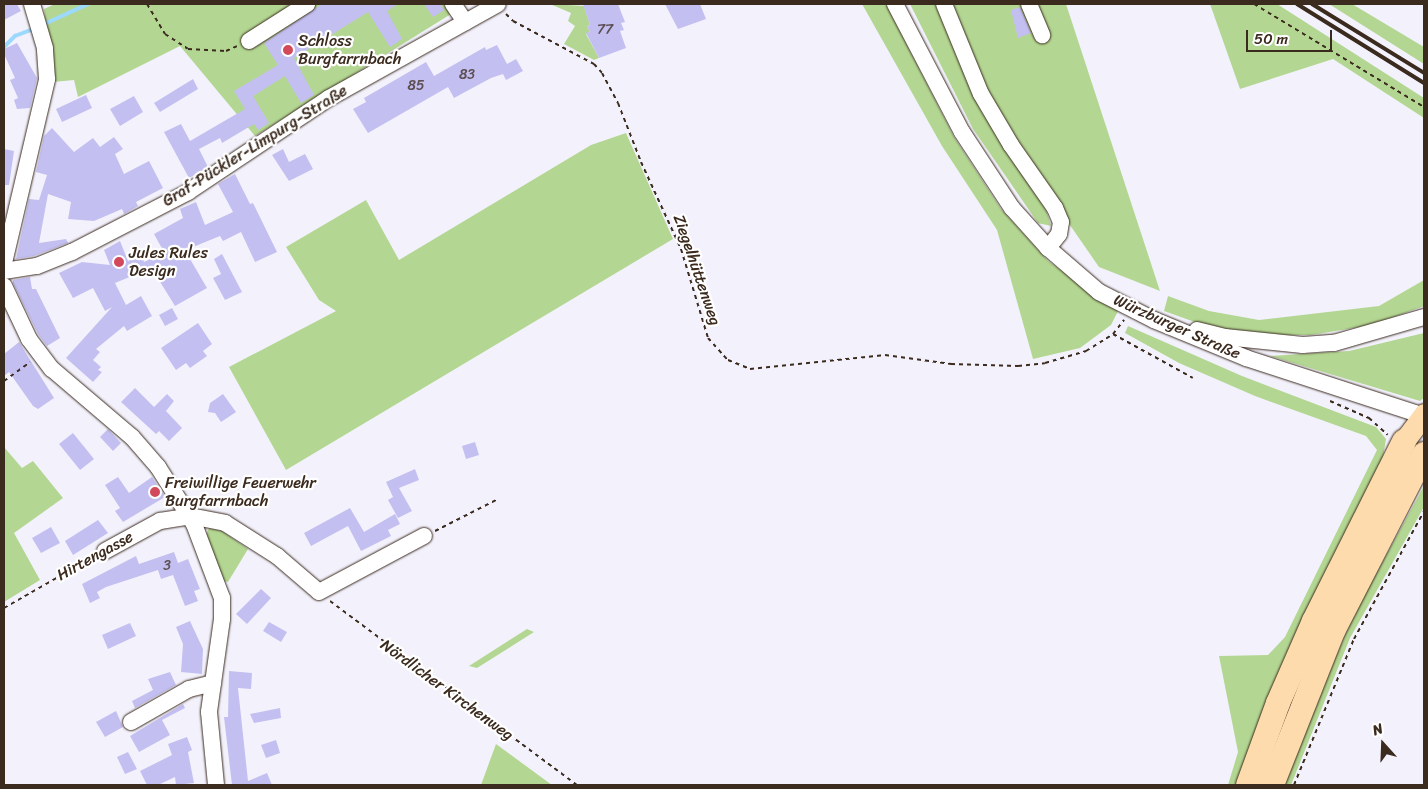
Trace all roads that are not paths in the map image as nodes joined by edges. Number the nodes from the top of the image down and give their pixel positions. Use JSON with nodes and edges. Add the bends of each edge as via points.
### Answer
{"nodes":[{"id":1,"x":32,"y":4,"type":"edge"},
{"id":2,"x":307,"y":4,"type":"edge"},
{"id":3,"x":453,"y":4,"type":"edge"},
{"id":4,"x":498,"y":4,"type":"edge"},
{"id":5,"x":895,"y":4,"type":"edge"},
{"id":6,"x":944,"y":4,"type":"edge"},
{"id":7,"x":1029,"y":4,"type":"edge"},
{"id":8,"x":465,"y":22,"type":"junction"},
{"id":9,"x":1042,"y":36,"type":"dead end"},
{"id":10,"x":249,"y":42,"type":"road end"},
{"id":11,"x":1048,"y":248,"type":"junction"},
{"id":12,"x":4,"y":263,"type":"edge"},
{"id":13,"x":4,"y":271,"type":"edge"},
{"id":14,"x":4,"y":286,"type":"edge"},
{"id":15,"x":1424,"y":317,"type":"edge"},
{"id":16,"x":1154,"y":320,"type":"junction"},
{"id":17,"x":1424,"y":415,"type":"edge"},
{"id":18,"x":1404,"y":442,"type":"joint"},
{"id":19,"x":1424,"y":454,"type":"edge"},
{"id":20,"x":190,"y":516,"type":"junction"},
{"id":21,"x":424,"y":536,"type":"road end"},
{"id":22,"x":104,"y":551,"type":"road end"},
{"id":23,"x":213,"y":683,"type":"junction"},
{"id":24,"x":131,"y":722,"type":"dead end"},
{"id":25,"x":216,"y":785,"type":"edge"},
{"id":26,"x":1248,"y":785,"type":"edge"},
{"id":27,"x":1272,"y":785,"type":"edge"}],
"edges":[{"from":1,"to":12,"type":"street","via":[[45,48],[47,79]]},
{"from":2,"to":10,"type":"street"},
{"from":3,"to":8,"type":"street"},
{"from":4,"to":8,"type":"street","name":"Graf-Pückler-Limpurg-Straße"},
{"from":5,"to":11,"type":"street","name":"Würzburger Straße","via":[[962,132],[1012,208]]},
{"from":6,"to":11,"type":"street","via":[[981,94],[1011,145],[1055,208],[1060,222],[1059,234]]},
{"from":7,"to":9,"type":"street"},
{"from":8,"to":13,"type":"street","name":"Graf-Pückler-Limpurg-Straße","via":[[329,98],[188,192],[72,252],[37,266]]},
{"from":11,"to":16,"type":"street","name":"Würzburger Straße","via":[[1099,292]]},
{"from":14,"to":20,"type":"street","via":[[13,310],[40,354],[76,391],[132,437],[158,467]]},
{"from":15,"to":16,"type":"street","via":[[1362,337],[1303,345],[1225,337]]},
{"from":16,"to":17,"type":"street","name":"Würzburger Straße","via":[[1246,358]]},
{"from":17,"to":18,"type":"main road","name":"Würzburger Straße"},
{"from":18,"to":26,"type":"highway","via":[[1314,621],[1278,703]]},
{"from":19,"to":27,"type":"highway","via":[[1333,631]]},
{"from":20,"to":21,"type":"street","via":[[224,523],[276,556],[319,592]]},
{"from":20,"to":22,"type":"street","name":"Hirtengasse","via":[[160,521]]},
{"from":20,"to":23,"type":"street","via":[[222,598]]},
{"from":23,"to":24,"type":"street","via":[[189,689]]},
{"from":23,"to":25,"type":"street","via":[[209,712]]}]}
